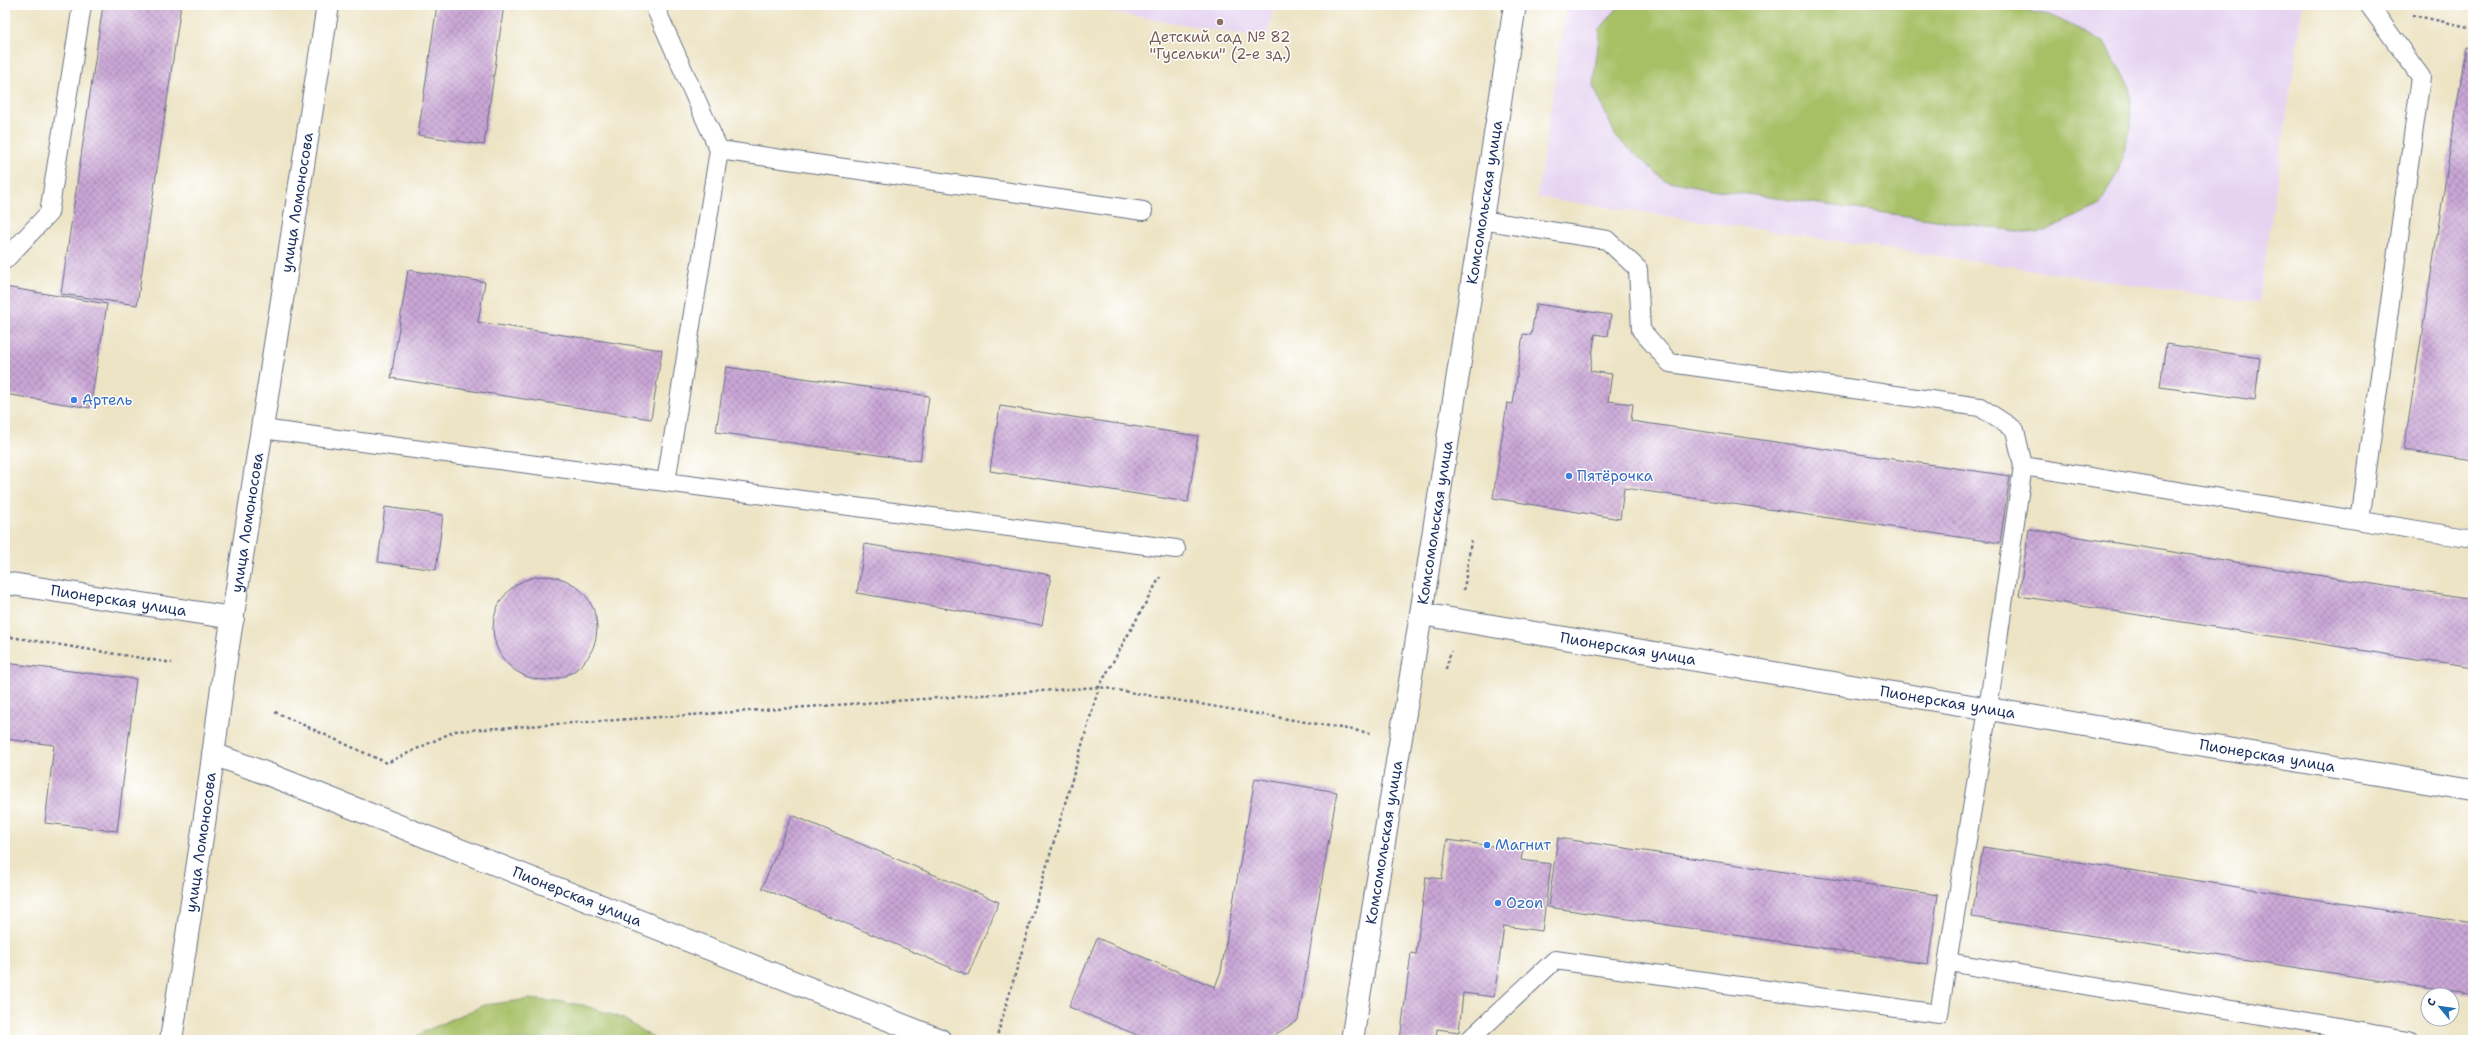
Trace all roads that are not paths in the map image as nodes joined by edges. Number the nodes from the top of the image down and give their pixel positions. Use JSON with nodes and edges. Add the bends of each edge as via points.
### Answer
{"nodes":[{"id":1,"x":82,"y":5,"type":"edge"},
{"id":2,"x":328,"y":5,"type":"edge"},
{"id":3,"x":654,"y":5,"type":"edge"},
{"id":4,"x":1515,"y":5,"type":"edge"},
{"id":5,"x":2369,"y":6,"type":"edge"},
{"id":6,"x":719,"y":150,"type":"junction"},
{"id":7,"x":1143,"y":211,"type":"dead end"},
{"id":8,"x":1481,"y":220,"type":"junction"},
{"id":9,"x":5,"y":260,"type":"edge"},
{"id":10,"x":262,"y":429,"type":"junction"},
{"id":11,"x":2023,"y":466,"type":"junction"},
{"id":12,"x":666,"y":482,"type":"junction"},
{"id":13,"x":2360,"y":521,"type":"junction"},
{"id":14,"x":2473,"y":539,"type":"edge"},
{"id":15,"x":1176,"y":548,"type":"road end"},
{"id":16,"x":5,"y":583,"type":"edge"},
{"id":17,"x":1421,"y":614,"type":"junction"},
{"id":18,"x":233,"y":618,"type":"junction"},
{"id":19,"x":1988,"y":709,"type":"junction"},
{"id":20,"x":213,"y":754,"type":"junction"},
{"id":21,"x":2473,"y":790,"type":"edge"},
{"id":22,"x":1948,"y":962,"type":"junction"},
{"id":23,"x":171,"y":1040,"type":"edge"},
{"id":24,"x":940,"y":1040,"type":"edge"},
{"id":25,"x":1352,"y":1040,"type":"edge"},
{"id":26,"x":1469,"y":1040,"type":"edge"},
{"id":27,"x":2409,"y":1040,"type":"edge"}],
"edges":[{"from":1,"to":9,"type":"lane","via":[[49,213]]},
{"from":2,"to":10,"type":"street","name":"улица Ломоносова"},
{"from":3,"to":6,"type":"lane"},
{"from":4,"to":8,"type":"street","name":"Комсомольская улица"},
{"from":5,"to":13,"type":"lane","via":[[2421,77]]},
{"from":6,"to":7,"type":"lane"},
{"from":6,"to":12,"type":"lane"},
{"from":8,"to":11,"type":"lane","via":[[1607,240],[1638,269],[1641,330],[1670,363],[1980,407],[2015,430]]},
{"from":8,"to":17,"type":"street","name":"Комсомольская улица"},
{"from":10,"to":12,"type":"lane"},
{"from":10,"to":18,"type":"street","name":"улица Ломоносова"},
{"from":11,"to":13,"type":"lane"},
{"from":11,"to":19,"type":"lane"},
{"from":12,"to":15,"type":"lane"},
{"from":13,"to":14,"type":"lane"},
{"from":16,"to":18,"type":"street","name":"Пионерская улица"},
{"from":17,"to":19,"type":"street","name":"Пионерская улица"},
{"from":17,"to":25,"type":"street","name":"Комсомольская улица"},
{"from":18,"to":20,"type":"street","name":"улица Ломоносова"},
{"from":19,"to":21,"type":"street","name":"Пионерская улица"},
{"from":19,"to":22,"type":"lane"},
{"from":20,"to":23,"type":"street","name":"улица Ломоносова"},
{"from":20,"to":24,"type":"street","name":"Пионерская улица"},
{"from":22,"to":26,"type":"lane","via":[[1939,1014],[1555,960]]},
{"from":22,"to":27,"type":"lane"}]}
